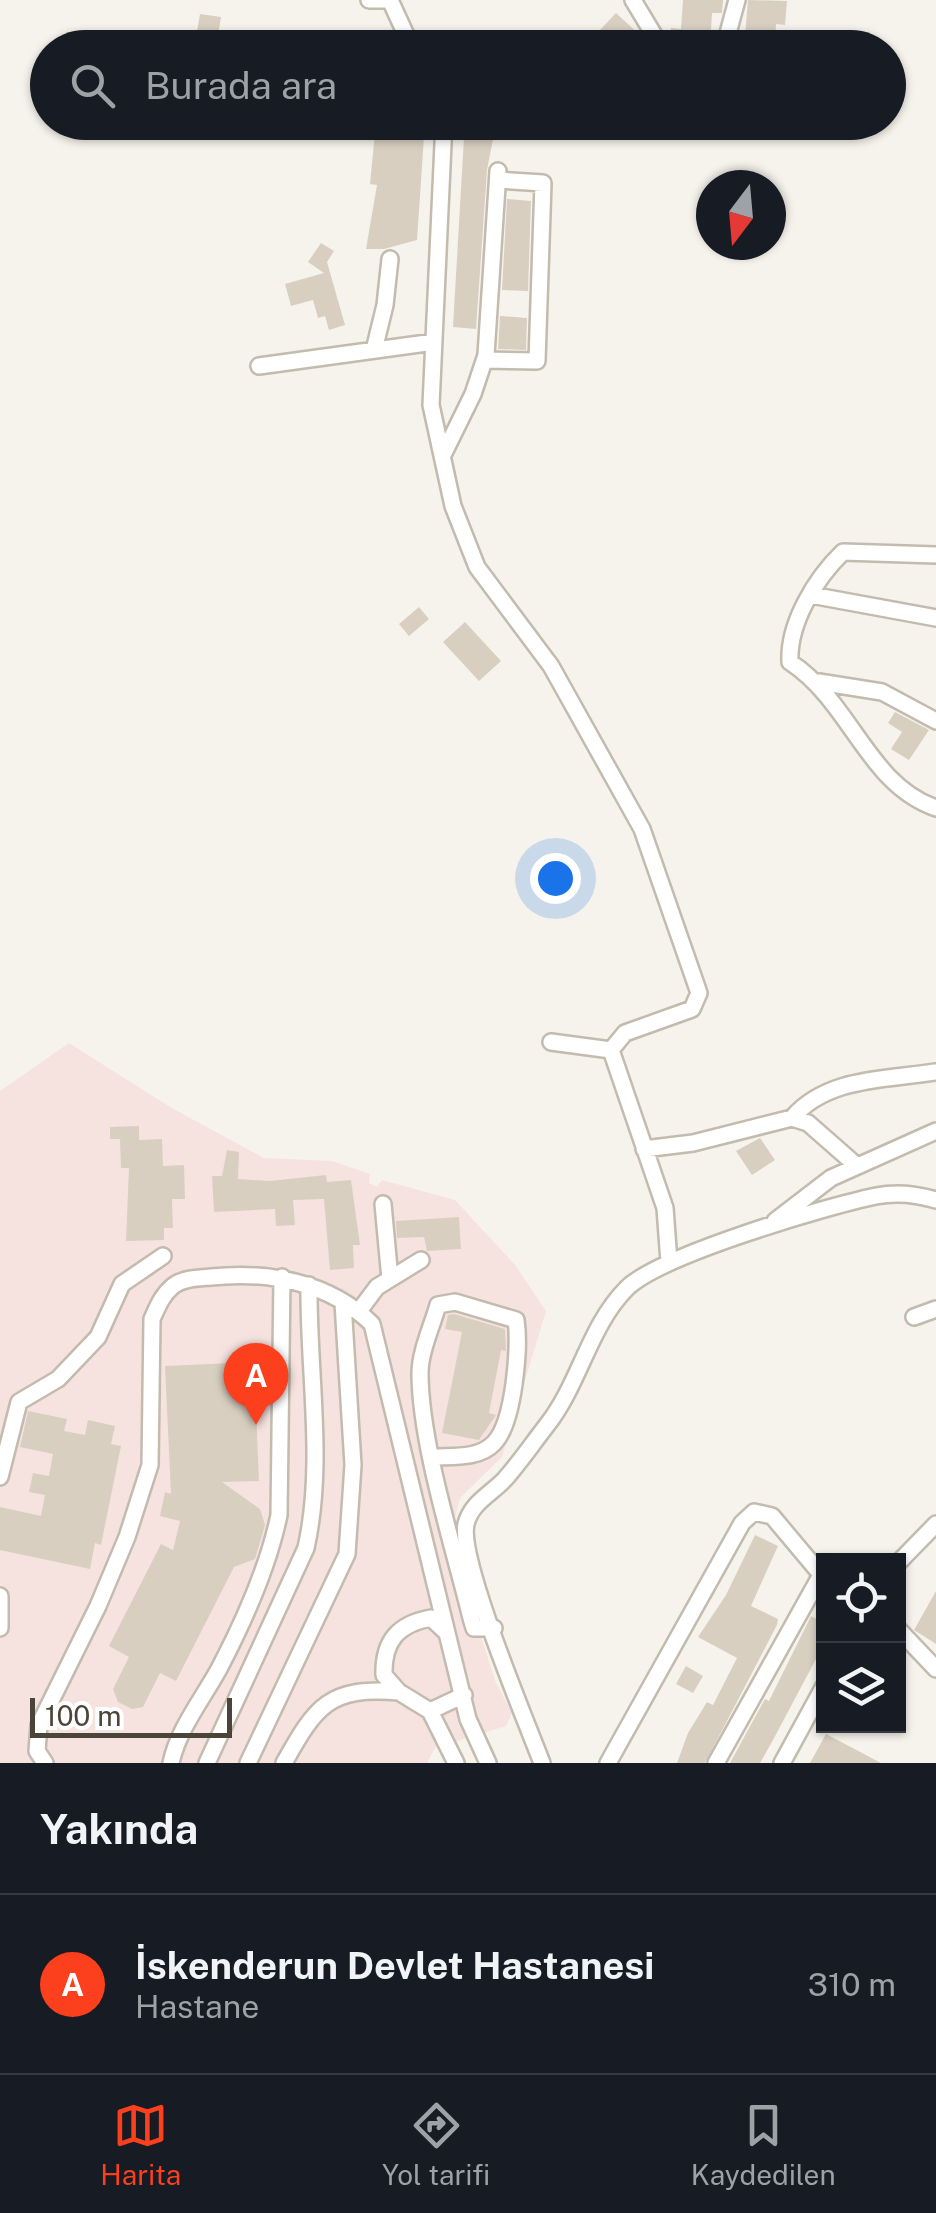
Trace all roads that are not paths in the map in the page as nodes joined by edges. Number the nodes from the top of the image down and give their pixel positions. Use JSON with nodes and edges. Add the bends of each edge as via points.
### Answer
{"nodes":[{"id":1,"x":369,"y":0,"type":"edge"},
{"id":2,"x":388,"y":0,"type":"edge"},
{"id":3,"x":633,"y":0,"type":"edge"},
{"id":4,"x":737,"y":0,"type":"edge"},
{"id":5,"x":403,"y":30,"type":"edge"},
{"id":6,"x":651,"y":30,"type":"edge"},
{"id":7,"x":729,"y":30,"type":"edge"},
{"id":8,"x":443,"y":140,"type":"edge"},
{"id":9,"x":390,"y":259,"type":"dead end"},
{"id":10,"x":434,"y":342,"type":"junction"},
{"id":11,"x":374,"y":350,"type":"junction"},
{"id":12,"x":484,"y":360,"type":"junction"},
{"id":13,"x":258,"y":366,"type":"dead end"},
{"id":14,"x":443,"y":455,"type":"junction"},
{"id":15,"x":936,"y":555,"type":"edge"},
{"id":16,"x":812,"y":595,"type":"junction"},
{"id":17,"x":936,"y":618,"type":"edge"},
{"id":18,"x":819,"y":682,"type":"junction"},
{"id":19,"x":936,"y":721,"type":"edge"},
{"id":20,"x":936,"y":808,"type":"edge"},
{"id":21,"x":551,"y":1042,"type":"dead end"},
{"id":22,"x":612,"y":1050,"type":"junction"},
{"id":23,"x":936,"y":1072,"type":"edge"},
{"id":24,"x":792,"y":1118,"type":"junction"},
{"id":25,"x":936,"y":1131,"type":"edge"},
{"id":26,"x":644,"y":1149,"type":"junction"},
{"id":27,"x":858,"y":1166,"type":"junction"},
{"id":28,"x":936,"y":1200,"type":"edge"},
{"id":29,"x":383,"y":1204,"type":"dead end"},
{"id":30,"x":766,"y":1228,"type":"junction"},
{"id":31,"x":163,"y":1256,"type":"dead end"},
{"id":32,"x":421,"y":1260,"type":"dead end"},
{"id":33,"x":669,"y":1262,"type":"junction"},
{"id":34,"x":282,"y":1276,"type":"junction"},
{"id":35,"x":390,"y":1279,"type":"junction"},
{"id":36,"x":309,"y":1286,"type":"junction"},
{"id":37,"x":343,"y":1303,"type":"junction"},
{"id":38,"x":936,"y":1310,"type":"edge"},
{"id":39,"x":358,"y":1311,"type":"junction"},
{"id":40,"x":914,"y":1317,"type":"dead end"},
{"id":41,"x":434,"y":1457,"type":"junction"},
{"id":42,"x":0,"y":1476,"type":"edge"},
{"id":43,"x":936,"y":1524,"type":"edge"},
{"id":44,"x":906,"y":1555,"type":"edge"},
{"id":45,"x":816,"y":1569,"type":"edge"},
{"id":46,"x":816,"y":1587,"type":"edge"},
{"id":47,"x":0,"y":1596,"type":"edge"},
{"id":48,"x":0,"y":1628,"type":"edge"},
{"id":49,"x":494,"y":1628,"type":"junction"},
{"id":50,"x":447,"y":1633,"type":"junction"},
{"id":51,"x":906,"y":1637,"type":"edge"},
{"id":52,"x":936,"y":1668,"type":"edge"},
{"id":53,"x":399,"y":1692,"type":"junction"},
{"id":54,"x":464,"y":1695,"type":"junction"},
{"id":55,"x":816,"y":1701,"type":"edge"},
{"id":56,"x":430,"y":1711,"type":"junction"},
{"id":57,"x":45,"y":1763,"type":"edge"},
{"id":58,"x":171,"y":1763,"type":"edge"},
{"id":59,"x":207,"y":1763,"type":"edge"},
{"id":60,"x":248,"y":1763,"type":"edge"},
{"id":61,"x":284,"y":1763,"type":"edge"},
{"id":62,"x":456,"y":1763,"type":"edge"},
{"id":63,"x":488,"y":1763,"type":"edge"},
{"id":64,"x":542,"y":1763,"type":"edge"},
{"id":65,"x":608,"y":1763,"type":"edge"},
{"id":66,"x":716,"y":1763,"type":"edge"},
{"id":67,"x":782,"y":1763,"type":"edge"}],
"edges":[{"from":1,"to":2,"type":"street"},
{"from":2,"to":5,"type":"street"},
{"from":3,"to":6,"type":"street"},
{"from":4,"to":7,"type":"street"},
{"from":8,"to":10,"type":"street"},
{"from":9,"to":11,"type":"street"},
{"from":10,"to":11,"type":"street"},
{"from":10,"to":14,"type":"street","via":[[431,405]]},
{"from":11,"to":13,"type":"street"},
{"from":12,"to":12,"type":"street","via":[[498,175],[543,183],[537,361]]},
{"from":12,"to":14,"type":"street"},
{"from":14,"to":22,"type":"street","via":[[453,506],[477,566],[551,666],[642,828],[699,993],[692,1008],[625,1033]]},
{"from":15,"to":16,"type":"street","via":[[843,552],[823,570]]},
{"from":16,"to":17,"type":"street"},
{"from":16,"to":18,"type":"street","via":[[789,642],[790,662]]},
{"from":18,"to":19,"type":"street","via":[[882,692]]},
{"from":18,"to":20,"type":"street","via":[[888,779]]},
{"from":21,"to":22,"type":"street"},
{"from":22,"to":26,"type":"street"},
{"from":23,"to":24,"type":"street","via":[[830,1088]]},
{"from":24,"to":26,"type":"street"},
{"from":24,"to":27,"type":"street","via":[[808,1123]]},
{"from":25,"to":27,"type":"street"},
{"from":26,"to":33,"type":"street","via":[[666,1208]]},
{"from":27,"to":30,"type":"street","via":[[831,1178]]},
{"from":28,"to":30,"type":"street","via":[[878,1196]]},
{"from":29,"to":35,"type":"street"},
{"from":30,"to":33,"type":"street"},
{"from":31,"to":42,"type":"street","via":[[122,1284],[98,1337],[58,1379],[19,1402]]},
{"from":32,"to":35,"type":"street"},
{"from":33,"to":49,"type":"street","via":[[624,1290],[600,1324],[562,1406],[505,1479],[472,1508],[465,1527]]},
{"from":34,"to":36,"type":"street"},
{"from":34,"to":57,"type":"street","via":[[176,1282],[162,1297],[148,1349],[150,1464],[127,1538],[34,1738]]},
{"from":34,"to":58,"type":"street","via":[[275,1534],[222,1664]]},
{"from":35,"to":39,"type":"street"},
{"from":36,"to":37,"type":"street"},
{"from":36,"to":59,"type":"street","via":[[315,1483],[306,1548]]},
{"from":37,"to":39,"type":"street"},
{"from":37,"to":60,"type":"street","via":[[353,1465],[347,1554]]},
{"from":38,"to":40,"type":"street"},
{"from":39,"to":50,"type":"street","via":[[372,1324]]},
{"from":41,"to":41,"type":"street","via":[[420,1370],[438,1305],[455,1302],[516,1320],[519,1341],[496,1442],[478,1454]]},
{"from":41,"to":49,"type":"street","via":[[470,1618],[474,1628]]},
{"from":43,"to":44,"type":"street"},
{"from":45,"to":65,"type":"street","via":[[772,1516],[754,1512]]},
{"from":46,"to":66,"type":"street"},
{"from":47,"to":48,"type":"street"},
{"from":49,"to":64,"type":"street"},
{"from":50,"to":53,"type":"street","via":[[431,1618],[393,1635],[384,1675]]},
{"from":50,"to":54,"type":"street"},
{"from":51,"to":52,"type":"street"},
{"from":53,"to":56,"type":"street"},
{"from":53,"to":61,"type":"street","via":[[368,1689],[340,1696],[312,1714]]},
{"from":54,"to":56,"type":"street"},
{"from":54,"to":63,"type":"street"},
{"from":55,"to":67,"type":"street"},
{"from":56,"to":62,"type":"street"}]}
